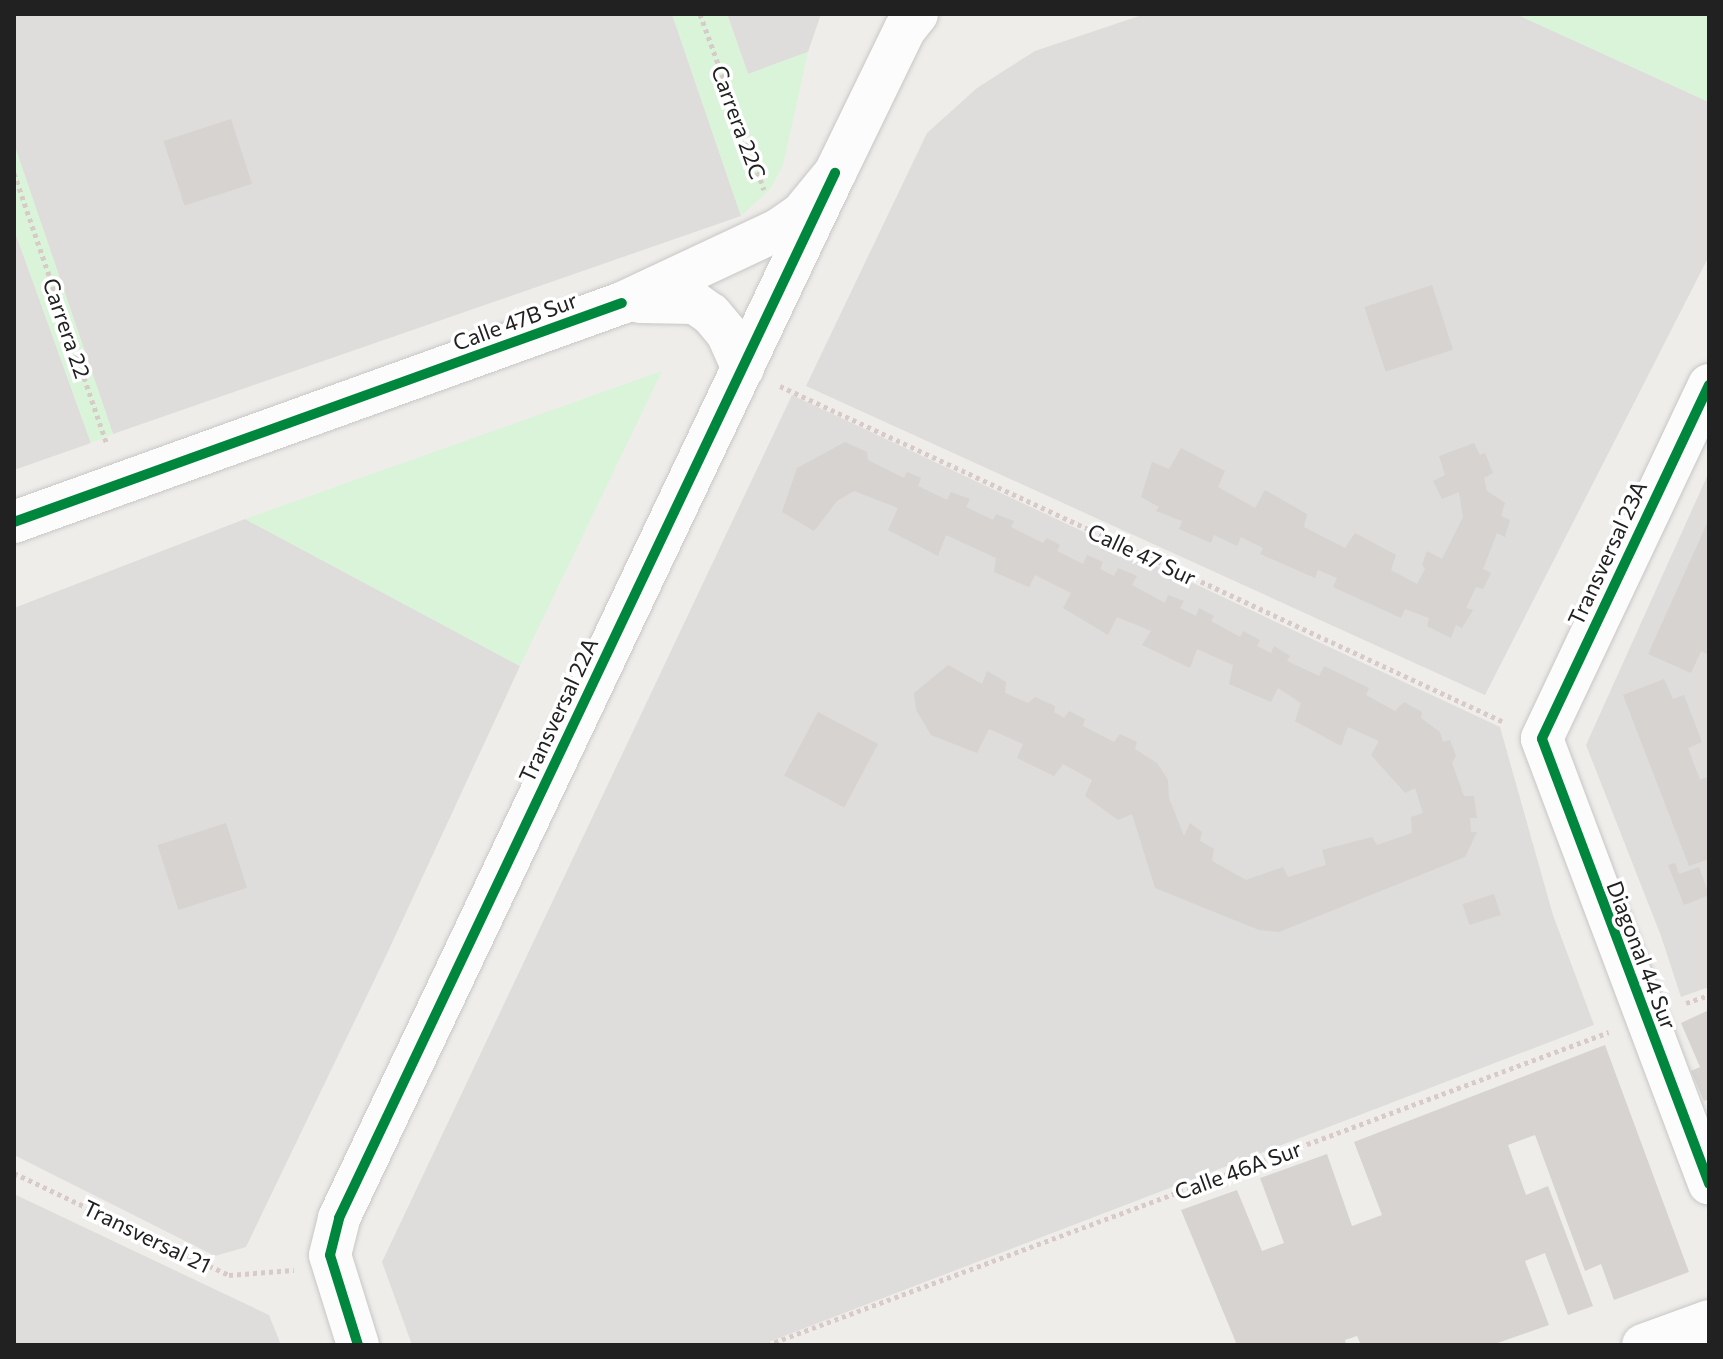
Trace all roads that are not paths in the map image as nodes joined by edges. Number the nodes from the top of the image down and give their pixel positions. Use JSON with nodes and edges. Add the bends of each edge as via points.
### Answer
{"nodes":[{"id":1,"x":917,"y":14,"type":"edge"},
{"id":2,"x":835,"y":173,"type":"junction"},
{"id":3,"x":622,"y":303,"type":"junction"},
{"id":4,"x":743,"y":369,"type":"junction"},
{"id":5,"x":1709,"y":385,"type":"edge"},
{"id":6,"x":14,"y":522,"type":"edge"},
{"id":7,"x":1542,"y":739,"type":"joint"},
{"id":8,"x":1709,"y":1184,"type":"edge"},
{"id":9,"x":1709,"y":1321,"type":"edge"},
{"id":10,"x":358,"y":1345,"type":"edge"},
{"id":11,"x":1643,"y":1345,"type":"edge"}],
"edges":[{"from":1,"to":2,"type":"street","name":"Calle 47B Sur"},
{"from":2,"to":3,"type":"street","name":"Calle 47B Sur","via":[[802,213],[778,230]]},
{"from":2,"to":4,"type":"street","name":"Transversal 22A"},
{"from":3,"to":4,"type":"street","via":[[695,303],[727,333]]},
{"from":3,"to":6,"type":"street","name":"Calle 47B Sur"},
{"from":4,"to":10,"type":"street","name":"Transversal 22A","via":[[339,1218],[331,1242],[333,1267]]},
{"from":5,"to":7,"type":"street","name":"Transversal 23A"},
{"from":7,"to":8,"type":"street","name":"Diagonal 44 Sur"},
{"from":9,"to":11,"type":"street"}]}
